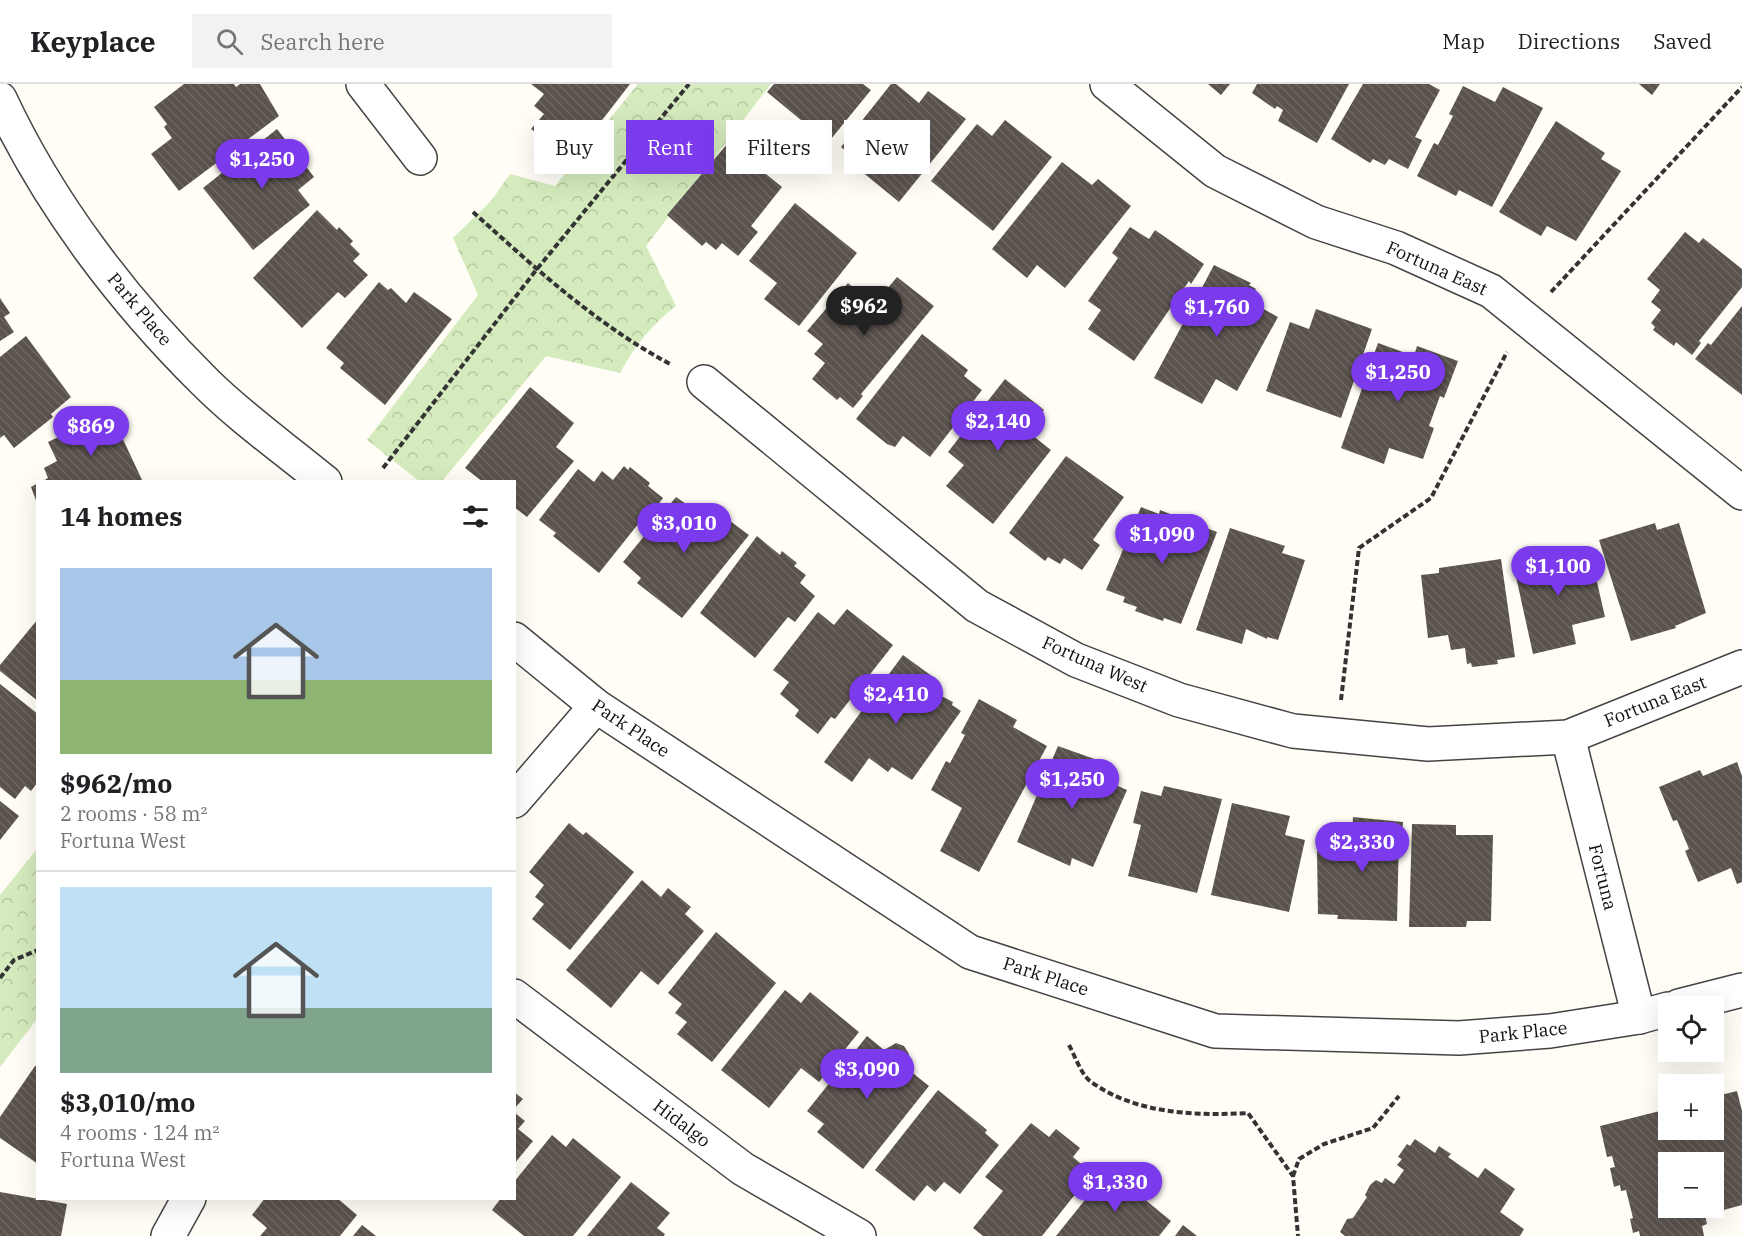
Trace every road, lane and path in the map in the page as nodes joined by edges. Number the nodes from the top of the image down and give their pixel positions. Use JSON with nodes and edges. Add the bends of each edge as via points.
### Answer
{"nodes":[{"id":1,"x":363,"y":84,"type":"edge"},
{"id":2,"x":688,"y":84,"type":"edge"},
{"id":3,"x":1107,"y":84,"type":"edge"},
{"id":4,"x":1742,"y":87,"type":"edge"},
{"id":5,"x":0,"y":99,"type":"edge"},
{"id":6,"x":420,"y":158,"type":"dead end"},
{"id":7,"x":473,"y":212,"type":"dead end"},
{"id":8,"x":537,"y":270,"type":"junction"},
{"id":9,"x":1551,"y":292,"type":"dead end"},
{"id":10,"x":1507,"y":352,"type":"dead end"},
{"id":11,"x":704,"y":382,"type":"joint"},
{"id":12,"x":383,"y":468,"type":"dead end"},
{"id":13,"x":323,"y":480,"type":"edge"},
{"id":14,"x":1742,"y":493,"type":"edge"},
{"id":15,"x":516,"y":641,"type":"edge"},
{"id":16,"x":1742,"y":667,"type":"edge"},
{"id":17,"x":1341,"y":704,"type":"dead end"},
{"id":18,"x":596,"y":706,"type":"junction"},
{"id":19,"x":1568,"y":737,"type":"junction"},
{"id":20,"x":516,"y":799,"type":"edge"},
{"id":21,"x":36,"y":951,"type":"edge"},
{"id":22,"x":0,"y":978,"type":"edge"},
{"id":23,"x":1742,"y":990,"type":"edge"},
{"id":24,"x":1718,"y":996,"type":"edge"},
{"id":25,"x":516,"y":998,"type":"edge"},
{"id":26,"x":1653,"y":1013,"type":"edge"},
{"id":27,"x":1069,"y":1045,"type":"dead end"},
{"id":28,"x":1399,"y":1096,"type":"dead end"},
{"id":29,"x":1293,"y":1176,"type":"junction"},
{"id":30,"x":188,"y":1200,"type":"edge"},
{"id":31,"x":168,"y":1236,"type":"edge"},
{"id":32,"x":859,"y":1236,"type":"edge"},
{"id":33,"x":1298,"y":1236,"type":"edge"}],
"edges":[{"from":1,"to":6,"type":"street"},
{"from":2,"to":8,"type":"path"},
{"from":3,"to":14,"type":"street","name":"Fortuna East","via":[[1215,171],[1316,222],[1396,248],[1491,291]]},
{"from":4,"to":9,"type":"path"},
{"from":5,"to":13,"type":"street","name":"Park Place","via":[[23,149],[137,310],[207,384]]},
{"from":7,"to":8,"type":"path"},
{"from":8,"to":11,"type":"path","via":[[639,348]]},
{"from":8,"to":12,"type":"path"},
{"from":10,"to":17,"type":"path","via":[[1431,498],[1359,548]]},
{"from":11,"to":19,"type":"street","name":"Fortuna West","via":[[977,606],[1076,660],[1179,700],[1293,731],[1428,744]]},
{"from":15,"to":18,"type":"street","name":"Park Place"},
{"from":16,"to":19,"type":"street","name":"Fortuna East"},
{"from":18,"to":20,"type":"street"},
{"from":18,"to":26,"type":"street","name":"Park Place","via":[[970,952],[1215,1030],[1459,1038],[1550,1031]]},
{"from":19,"to":26,"type":"street","name":"Fortuna"},
{"from":21,"to":22,"type":"path","via":[[14,960]]},
{"from":23,"to":24,"type":"street"},
{"from":25,"to":32,"type":"street","name":"Hidalgo","via":[[743,1169]]},
{"from":27,"to":29,"type":"path","via":[[1089,1080],[1143,1108],[1224,1115],[1248,1113]]},
{"from":28,"to":29,"type":"path","via":[[1373,1128],[1324,1144],[1299,1159]]},
{"from":29,"to":33,"type":"path"},
{"from":30,"to":31,"type":"street"}]}
